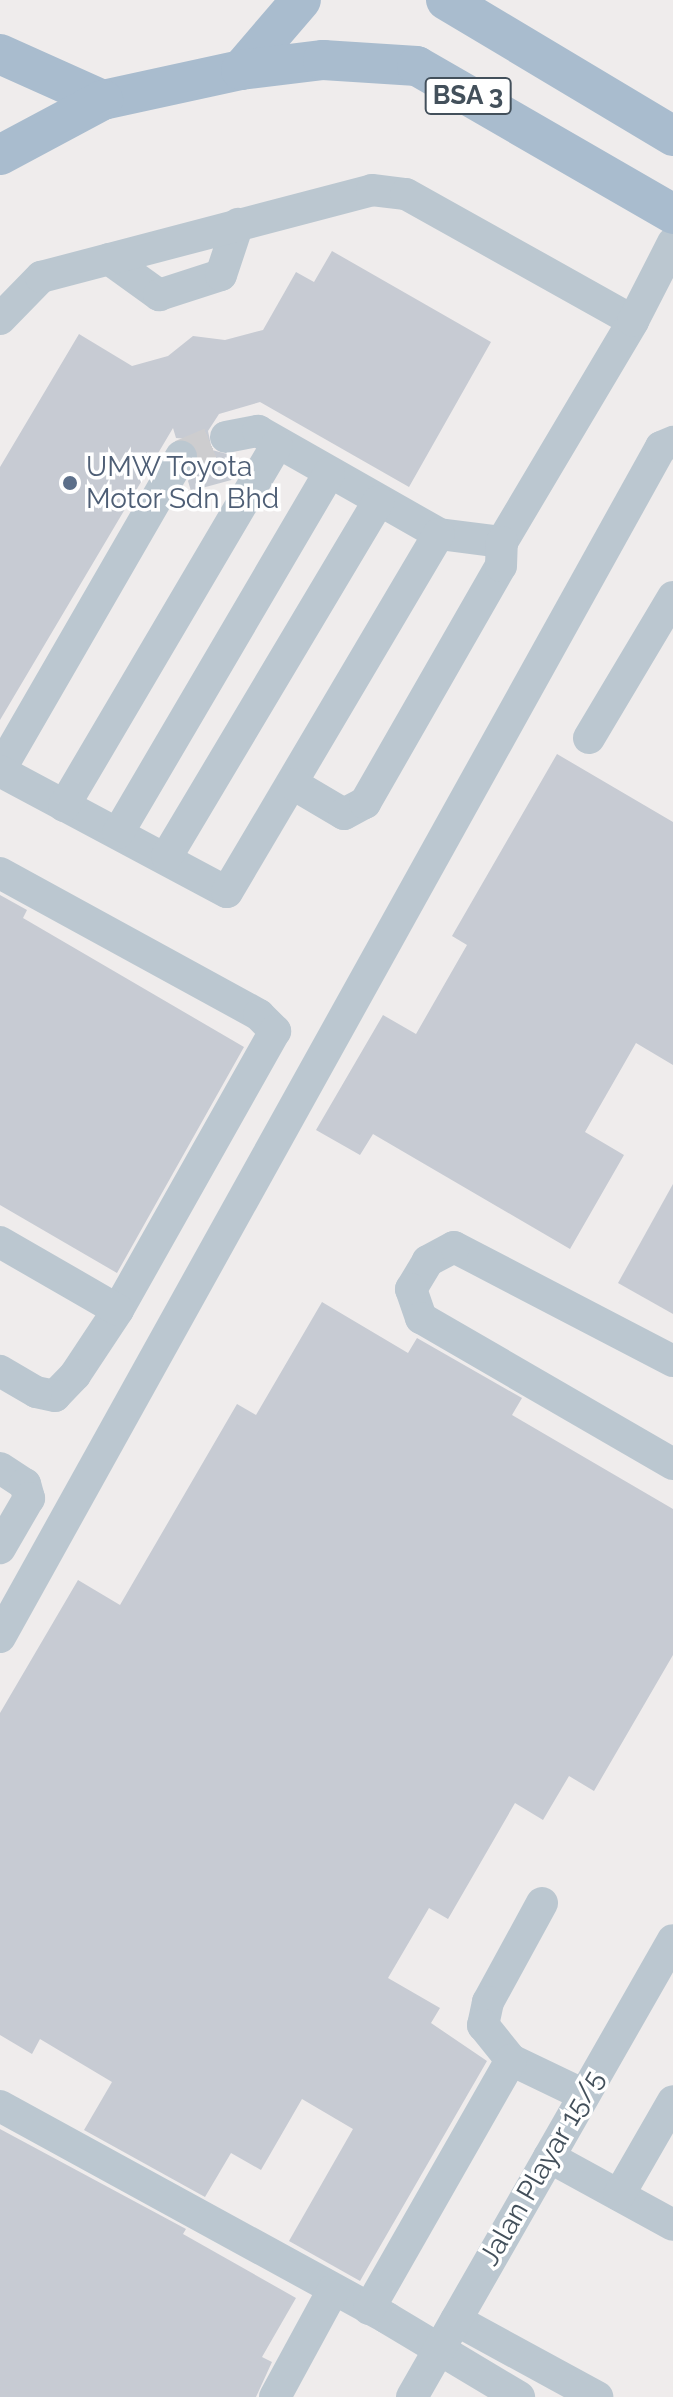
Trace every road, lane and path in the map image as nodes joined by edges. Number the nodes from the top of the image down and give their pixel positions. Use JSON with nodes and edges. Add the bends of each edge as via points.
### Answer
{"nodes":[{"id":1,"x":301,"y":0,"type":"edge"},
{"id":2,"x":446,"y":0,"type":"edge"},
{"id":3,"x":0,"y":54,"type":"edge"},
{"id":4,"x":241,"y":70,"type":"junction"},
{"id":5,"x":103,"y":100,"type":"junction"},
{"id":6,"x":673,"y":136,"type":"edge"},
{"id":7,"x":0,"y":155,"type":"edge"},
{"id":8,"x":673,"y":214,"type":"edge"},
{"id":9,"x":238,"y":224,"type":"junction"},
{"id":10,"x":673,"y":243,"type":"edge"},
{"id":11,"x":109,"y":259,"type":"junction"},
{"id":12,"x":0,"y":319,"type":"edge"},
{"id":13,"x":633,"y":321,"type":"junction"},
{"id":14,"x":226,"y":437,"type":"tunnel mouth"},
{"id":15,"x":673,"y":442,"type":"edge"},
{"id":16,"x":277,"y":445,"type":"junction"},
{"id":17,"x":181,"y":456,"type":"tunnel mouth"},
{"id":18,"x":329,"y":473,"type":"junction"},
{"id":19,"x":379,"y":501,"type":"junction"},
{"id":20,"x":439,"y":534,"type":"junction"},
{"id":21,"x":502,"y":542,"type":"junction"},
{"id":22,"x":673,"y":597,"type":"edge"},
{"id":23,"x":589,"y":738,"type":"dead end"},
{"id":24,"x":0,"y":771,"type":"edge"},
{"id":25,"x":293,"y":784,"type":"junction"},
{"id":26,"x":64,"y":806,"type":"junction"},
{"id":27,"x":118,"y":833,"type":"junction"},
{"id":28,"x":167,"y":856,"type":"junction"},
{"id":29,"x":0,"y":873,"type":"edge"},
{"id":30,"x":0,"y":1242,"type":"edge"},
{"id":31,"x":118,"y":1310,"type":"junction"},
{"id":32,"x":673,"y":1361,"type":"edge"},
{"id":33,"x":0,"y":1371,"type":"edge"},
{"id":34,"x":673,"y":1464,"type":"edge"},
{"id":35,"x":0,"y":1468,"type":"edge"},
{"id":36,"x":0,"y":1548,"type":"edge"},
{"id":37,"x":0,"y":1637,"type":"edge"},
{"id":38,"x":542,"y":1903,"type":"dead end"},
{"id":39,"x":673,"y":1940,"type":"edge"},
{"id":40,"x":511,"y":2060,"type":"junction"},
{"id":41,"x":584,"y":2095,"type":"junction"},
{"id":42,"x":673,"y":2101,"type":"edge"},
{"id":43,"x":0,"y":2106,"type":"edge"},
{"id":44,"x":549,"y":2157,"type":"junction"},
{"id":45,"x":619,"y":2195,"type":"junction"},
{"id":46,"x":673,"y":2225,"type":"edge"},
{"id":47,"x":333,"y":2290,"type":"junction"},
{"id":48,"x":369,"y":2309,"type":"junction"},
{"id":49,"x":456,"y":2320,"type":"junction"},
{"id":50,"x":439,"y":2350,"type":"junction"},
{"id":51,"x":502,"y":2394,"type":"edge"},
{"id":52,"x":275,"y":2397,"type":"edge"},
{"id":53,"x":412,"y":2397,"type":"edge"},
{"id":54,"x":597,"y":2397,"type":"edge"}],
"edges":[{"from":1,"to":4,"type":"main road"},
{"from":2,"to":6,"type":"main road","number":"BSA 3"},
{"from":3,"to":5,"type":"main road"},
{"from":4,"to":5,"type":"main road"},
{"from":4,"to":8,"type":"main road","number":"BSA 3","via":[[323,60],[417,66]]},
{"from":5,"to":7,"type":"main road"},
{"from":9,"to":11,"type":"street"},
{"from":9,"to":11,"type":"street","via":[[221,275],[159,295]]},
{"from":9,"to":13,"type":"street","via":[[372,190],[406,194]]},
{"from":10,"to":13,"type":"street"},
{"from":11,"to":12,"type":"street","via":[[41,277]]},
{"from":13,"to":21,"type":"street"},
{"from":14,"to":16,"type":"street","via":[[258,431]]},
{"from":15,"to":37,"type":"street","via":[[661,447]]},
{"from":16,"to":18,"type":"street"},
{"from":16,"to":26,"type":"street"},
{"from":17,"to":24,"type":"street"},
{"from":18,"to":19,"type":"street"},
{"from":18,"to":27,"type":"street"},
{"from":19,"to":20,"type":"street"},
{"from":19,"to":28,"type":"street"},
{"from":20,"to":21,"type":"street"},
{"from":20,"to":25,"type":"street"},
{"from":21,"to":25,"type":"street","via":[[501,566],[365,803],[344,814]]},
{"from":22,"to":23,"type":"street"},
{"from":24,"to":26,"type":"street"},
{"from":25,"to":28,"type":"street","via":[[227,892]]},
{"from":26,"to":27,"type":"street"},
{"from":27,"to":28,"type":"street"},
{"from":29,"to":31,"type":"street","via":[[259,1015],[275,1031]]},
{"from":30,"to":31,"type":"street"},
{"from":31,"to":33,"type":"street","via":[[55,1396],[36,1392]]},
{"from":32,"to":34,"type":"street","via":[[454,1247],[428,1261],[411,1289],[421,1318]]},
{"from":35,"to":36,"type":"street","via":[[25,1484],[29,1498]]},
{"from":38,"to":40,"type":"street","via":[[488,2002],[483,2025]]},
{"from":39,"to":41,"type":"street","name":"Jalan Playar 15/5"},
{"from":40,"to":41,"type":"street"},
{"from":40,"to":48,"type":"street"},
{"from":41,"to":44,"type":"street","name":"Jalan Playar 15/5"},
{"from":42,"to":45,"type":"street"},
{"from":43,"to":47,"type":"street"},
{"from":44,"to":45,"type":"street"},
{"from":44,"to":49,"type":"street","name":"Jalan Playar 15/5"},
{"from":45,"to":46,"type":"street"},
{"from":47,"to":48,"type":"street"},
{"from":47,"to":52,"type":"street"},
{"from":48,"to":50,"type":"street"},
{"from":49,"to":50,"type":"street","name":"Jalan Playar 15/5"},
{"from":49,"to":54,"type":"street"},
{"from":50,"to":51,"type":"street"},
{"from":50,"to":53,"type":"street","name":"Jalan Playar 15/5"}]}
